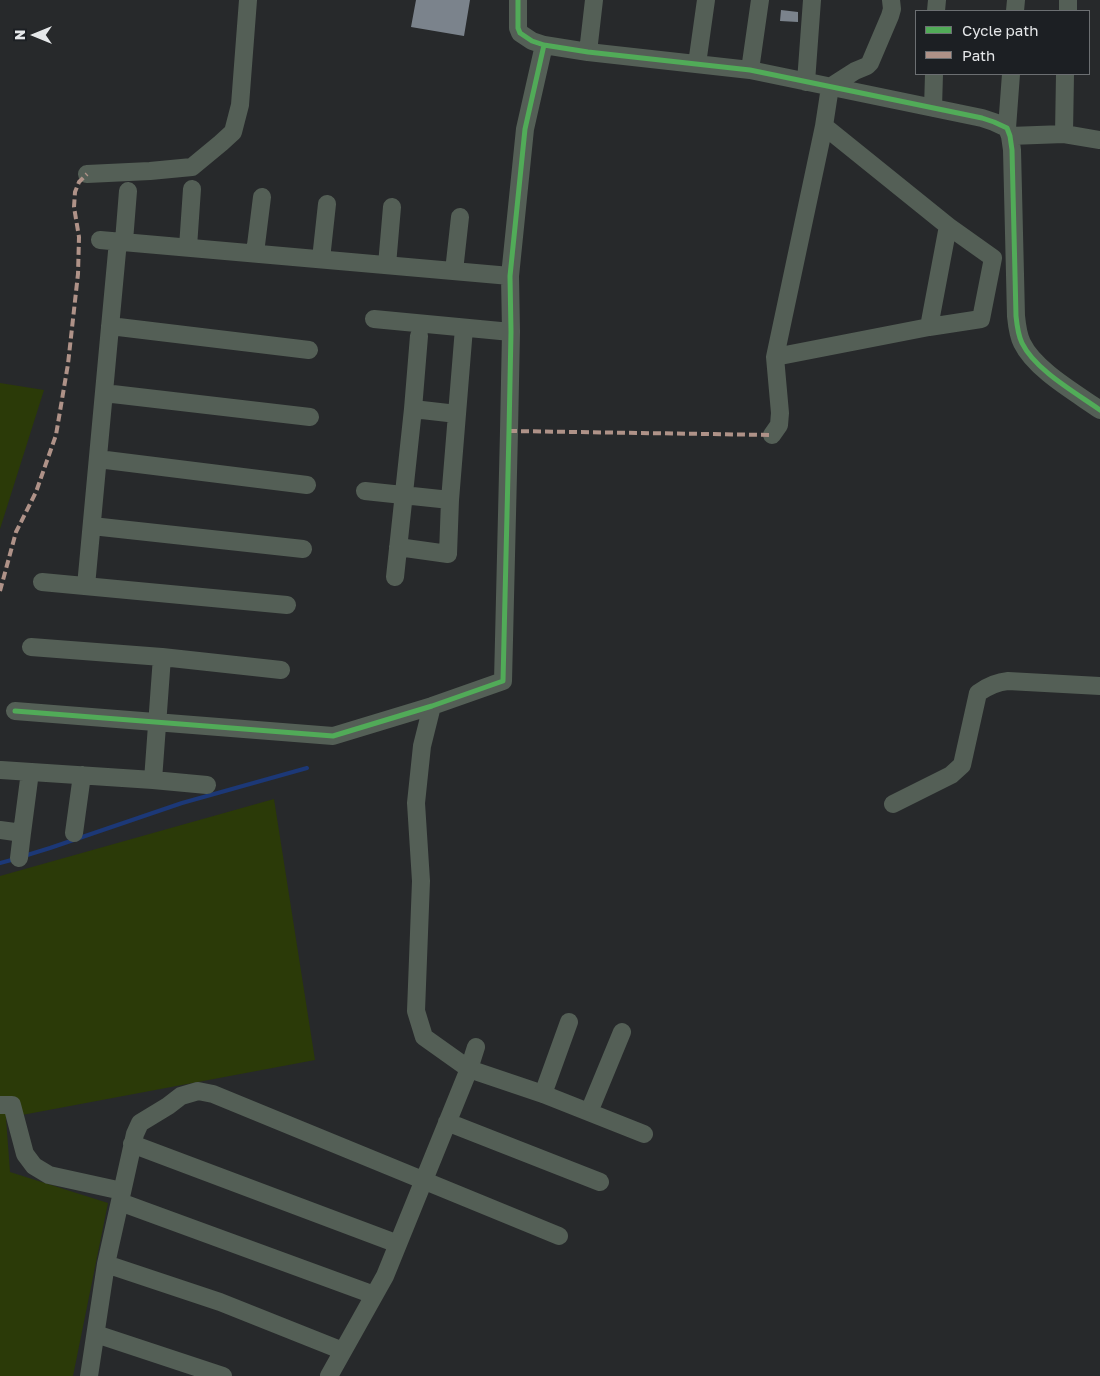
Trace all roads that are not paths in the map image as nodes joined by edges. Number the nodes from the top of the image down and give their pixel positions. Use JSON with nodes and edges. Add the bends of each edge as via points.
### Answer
{"nodes":[{"id":1,"x":248,"y":0,"type":"edge"},
{"id":2,"x":518,"y":0,"type":"edge"},
{"id":3,"x":594,"y":0,"type":"edge"},
{"id":4,"x":706,"y":0,"type":"edge"},
{"id":5,"x":760,"y":0,"type":"edge"},
{"id":6,"x":812,"y":0,"type":"edge"},
{"id":7,"x":891,"y":0,"type":"edge"},
{"id":8,"x":544,"y":45,"type":"junction"},
{"id":9,"x":588,"y":52,"type":"junction"},
{"id":10,"x":697,"y":64,"type":"junction"},
{"id":11,"x":750,"y":70,"type":"junction"},
{"id":12,"x":934,"y":75,"type":"edge"},
{"id":13,"x":1011,"y":75,"type":"edge"},
{"id":14,"x":1065,"y":75,"type":"edge"},
{"id":15,"x":806,"y":82,"type":"junction"},
{"id":16,"x":830,"y":87,"type":"junction"},
{"id":17,"x":933,"y":108,"type":"junction"},
{"id":18,"x":824,"y":126,"type":"junction"},
{"id":19,"x":1008,"y":132,"type":"junction"},
{"id":20,"x":1064,"y":134,"type":"junction"},
{"id":21,"x":1100,"y":140,"type":"edge"},
{"id":22,"x":87,"y":174,"type":"dead end"},
{"id":23,"x":192,"y":189,"type":"dead end"},
{"id":24,"x":128,"y":191,"type":"dead end"},
{"id":25,"x":262,"y":197,"type":"dead end"},
{"id":26,"x":327,"y":204,"type":"dead end"},
{"id":27,"x":392,"y":207,"type":"dead end"},
{"id":28,"x":460,"y":217,"type":"dead end"},
{"id":29,"x":948,"y":226,"type":"junction"},
{"id":30,"x":100,"y":240,"type":"dead end"},
{"id":31,"x":121,"y":241,"type":"junction"},
{"id":32,"x":188,"y":247,"type":"junction"},
{"id":33,"x":255,"y":253,"type":"junction"},
{"id":34,"x":993,"y":258,"type":"junction"},
{"id":35,"x":321,"y":259,"type":"junction"},
{"id":36,"x":387,"y":265,"type":"junction"},
{"id":37,"x":1015,"y":269,"type":"junction"},
{"id":38,"x":454,"y":271,"type":"junction"},
{"id":39,"x":510,"y":276,"type":"junction"},
{"id":40,"x":374,"y":319,"type":"dead end"},
{"id":41,"x":110,"y":326,"type":"junction"},
{"id":42,"x":929,"y":327,"type":"junction"},
{"id":43,"x":464,"y":328,"type":"junction"},
{"id":44,"x":511,"y":332,"type":"junction"},
{"id":45,"x":419,"y":336,"type":"dead end"},
{"id":46,"x":309,"y":350,"type":"dead end"},
{"id":47,"x":775,"y":357,"type":"junction"},
{"id":48,"x":104,"y":393,"type":"junction"},
{"id":49,"x":413,"y":409,"type":"junction"},
{"id":50,"x":1100,"y":410,"type":"edge"},
{"id":51,"x":457,"y":414,"type":"junction"},
{"id":52,"x":310,"y":417,"type":"dead end"},
{"id":53,"x":772,"y":434,"type":"dead end"},
{"id":54,"x":98,"y":459,"type":"junction"},
{"id":55,"x":308,"y":485,"type":"dead end"},
{"id":56,"x":365,"y":491,"type":"dead end"},
{"id":57,"x":404,"y":495,"type":"junction"},
{"id":58,"x":450,"y":500,"type":"junction"},
{"id":59,"x":92,"y":526,"type":"junction"},
{"id":60,"x":398,"y":547,"type":"junction"},
{"id":61,"x":303,"y":549,"type":"dead end"},
{"id":62,"x":395,"y":577,"type":"dead end"},
{"id":63,"x":42,"y":582,"type":"dead end"},
{"id":64,"x":86,"y":586,"type":"junction"},
{"id":65,"x":287,"y":605,"type":"dead end"},
{"id":66,"x":31,"y":647,"type":"dead end"},
{"id":67,"x":162,"y":656,"type":"junction"},
{"id":68,"x":281,"y":670,"type":"dead end"},
{"id":69,"x":1100,"y":686,"type":"edge"},
{"id":70,"x":432,"y":706,"type":"junction"},
{"id":71,"x":16,"y":711,"type":"dead end"},
{"id":72,"x":157,"y":721,"type":"junction"},
{"id":73,"x":1,"y":770,"type":"edge"},
{"id":74,"x":30,"y":772,"type":"junction"},
{"id":75,"x":82,"y":775,"type":"junction"},
{"id":76,"x":153,"y":780,"type":"junction"},
{"id":77,"x":207,"y":784,"type":"dead end"},
{"id":78,"x":894,"y":804,"type":"dead end"},
{"id":79,"x":0,"y":830,"type":"edge"},
{"id":80,"x":22,"y":833,"type":"junction"},
{"id":81,"x":74,"y":833,"type":"dead end"},
{"id":82,"x":19,"y":858,"type":"dead end"},
{"id":83,"x":569,"y":1022,"type":"dead end"},
{"id":84,"x":622,"y":1032,"type":"dead end"},
{"id":85,"x":476,"y":1047,"type":"dead end"},
{"id":86,"x":469,"y":1069,"type":"junction"},
{"id":87,"x":543,"y":1094,"type":"junction"},
{"id":88,"x":0,"y":1105,"type":"edge"},
{"id":89,"x":589,"y":1112,"type":"junction"},
{"id":90,"x":447,"y":1122,"type":"junction"},
{"id":91,"x":644,"y":1134,"type":"dead end"},
{"id":92,"x":132,"y":1144,"type":"junction"},
{"id":93,"x":424,"y":1180,"type":"junction"},
{"id":94,"x":600,"y":1182,"type":"dead end"},
{"id":95,"x":121,"y":1196,"type":"junction"},
{"id":96,"x":559,"y":1236,"type":"dead end"},
{"id":97,"x":398,"y":1244,"type":"junction"},
{"id":98,"x":106,"y":1264,"type":"junction"},
{"id":99,"x":374,"y":1295,"type":"junction"},
{"id":100,"x":96,"y":1334,"type":"junction"},
{"id":101,"x":343,"y":1351,"type":"junction"},
{"id":102,"x":89,"y":1376,"type":"edge"},
{"id":103,"x":223,"y":1376,"type":"edge"},
{"id":104,"x":329,"y":1376,"type":"edge"}],
"edges":[{"from":1,"to":22,"type":"street","via":[[240,104],[233,132],[192,167]]},
{"from":2,"to":8,"type":"street","via":[[520,34]]},
{"from":3,"to":9,"type":"street"},
{"from":4,"to":10,"type":"street"},
{"from":5,"to":11,"type":"street"},
{"from":6,"to":15,"type":"street"},
{"from":7,"to":16,"type":"street","via":[[890,16],[870,63]]},
{"from":8,"to":9,"type":"street"},
{"from":8,"to":39,"type":"street","via":[[525,129]]},
{"from":9,"to":10,"type":"street"},
{"from":10,"to":11,"type":"street"},
{"from":11,"to":15,"type":"street"},
{"from":12,"to":17,"type":"street"},
{"from":13,"to":19,"type":"street"},
{"from":14,"to":20,"type":"street"},
{"from":15,"to":16,"type":"street"},
{"from":16,"to":17,"type":"street"},
{"from":16,"to":18,"type":"street"},
{"from":17,"to":19,"type":"street","via":[[988,120]]},
{"from":18,"to":29,"type":"street"},
{"from":18,"to":47,"type":"street"},
{"from":19,"to":20,"type":"street"},
{"from":19,"to":37,"type":"street","via":[[1012,150]]},
{"from":20,"to":21,"type":"street"},
{"from":23,"to":32,"type":"street"},
{"from":24,"to":31,"type":"street"},
{"from":25,"to":33,"type":"street"},
{"from":26,"to":35,"type":"street"},
{"from":27,"to":36,"type":"street"},
{"from":28,"to":38,"type":"street"},
{"from":29,"to":34,"type":"street"},
{"from":29,"to":42,"type":"street"},
{"from":30,"to":31,"type":"street"},
{"from":31,"to":32,"type":"street"},
{"from":31,"to":41,"type":"street"},
{"from":32,"to":33,"type":"street"},
{"from":33,"to":35,"type":"street"},
{"from":34,"to":37,"type":"street","via":[[1004,268]]},
{"from":34,"to":42,"type":"street","via":[[981,319]]},
{"from":35,"to":36,"type":"street"},
{"from":36,"to":38,"type":"street"},
{"from":37,"to":50,"type":"street","via":[[1017,328],[1022,344],[1043,368]]},
{"from":38,"to":39,"type":"street"},
{"from":39,"to":44,"type":"street"},
{"from":40,"to":43,"type":"street"},
{"from":41,"to":46,"type":"street"},
{"from":41,"to":48,"type":"street"},
{"from":42,"to":47,"type":"street"},
{"from":43,"to":44,"type":"street"},
{"from":43,"to":51,"type":"street"},
{"from":44,"to":70,"type":"street","via":[[503,681]]},
{"from":45,"to":49,"type":"street"},
{"from":47,"to":53,"type":"street","via":[[780,413],[779,425]]},
{"from":48,"to":52,"type":"street"},
{"from":48,"to":54,"type":"street"},
{"from":49,"to":51,"type":"street"},
{"from":49,"to":57,"type":"street"},
{"from":51,"to":58,"type":"street"},
{"from":54,"to":55,"type":"street"},
{"from":54,"to":59,"type":"street"},
{"from":56,"to":57,"type":"street"},
{"from":57,"to":58,"type":"street"},
{"from":57,"to":60,"type":"street"},
{"from":58,"to":60,"type":"street","via":[[448,554]]},
{"from":59,"to":61,"type":"street"},
{"from":59,"to":64,"type":"street"},
{"from":60,"to":62,"type":"street"},
{"from":63,"to":64,"type":"street"},
{"from":64,"to":65,"type":"street"},
{"from":66,"to":67,"type":"street"},
{"from":67,"to":68,"type":"street"},
{"from":67,"to":72,"type":"street"},
{"from":69,"to":78,"type":"street","via":[[1008,680],[990,685],[978,693],[962,765],[951,775]]},
{"from":70,"to":72,"type":"street","via":[[333,736]]},
{"from":70,"to":86,"type":"street","via":[[422,746],[416,803],[421,881],[416,1010],[424,1037]]},
{"from":71,"to":72,"type":"street"},
{"from":72,"to":76,"type":"street"},
{"from":73,"to":74,"type":"street"},
{"from":74,"to":75,"type":"street"},
{"from":74,"to":80,"type":"street"},
{"from":75,"to":76,"type":"street"},
{"from":75,"to":81,"type":"street"},
{"from":76,"to":77,"type":"street"},
{"from":79,"to":80,"type":"street"},
{"from":80,"to":82,"type":"street"},
{"from":83,"to":87,"type":"street"},
{"from":84,"to":89,"type":"street"},
{"from":85,"to":86,"type":"street"},
{"from":86,"to":87,"type":"street"},
{"from":86,"to":90,"type":"street"},
{"from":87,"to":89,"type":"street"},
{"from":88,"to":95,"type":"street","via":[[12,1105],[25,1154],[34,1166],[49,1175]]},
{"from":89,"to":91,"type":"street"},
{"from":90,"to":93,"type":"street"},
{"from":90,"to":94,"type":"street"},
{"from":92,"to":93,"type":"street","via":[[140,1123],[181,1096],[198,1091],[213,1094]]},
{"from":92,"to":95,"type":"street"},
{"from":92,"to":97,"type":"street"},
{"from":93,"to":96,"type":"street"},
{"from":93,"to":97,"type":"street"},
{"from":95,"to":98,"type":"street"},
{"from":95,"to":99,"type":"street"},
{"from":97,"to":99,"type":"street"},
{"from":98,"to":100,"type":"street"},
{"from":98,"to":101,"type":"street","via":[[220,1302]]},
{"from":99,"to":101,"type":"street"},
{"from":100,"to":102,"type":"street"},
{"from":100,"to":103,"type":"street"},
{"from":101,"to":104,"type":"street"}]}
